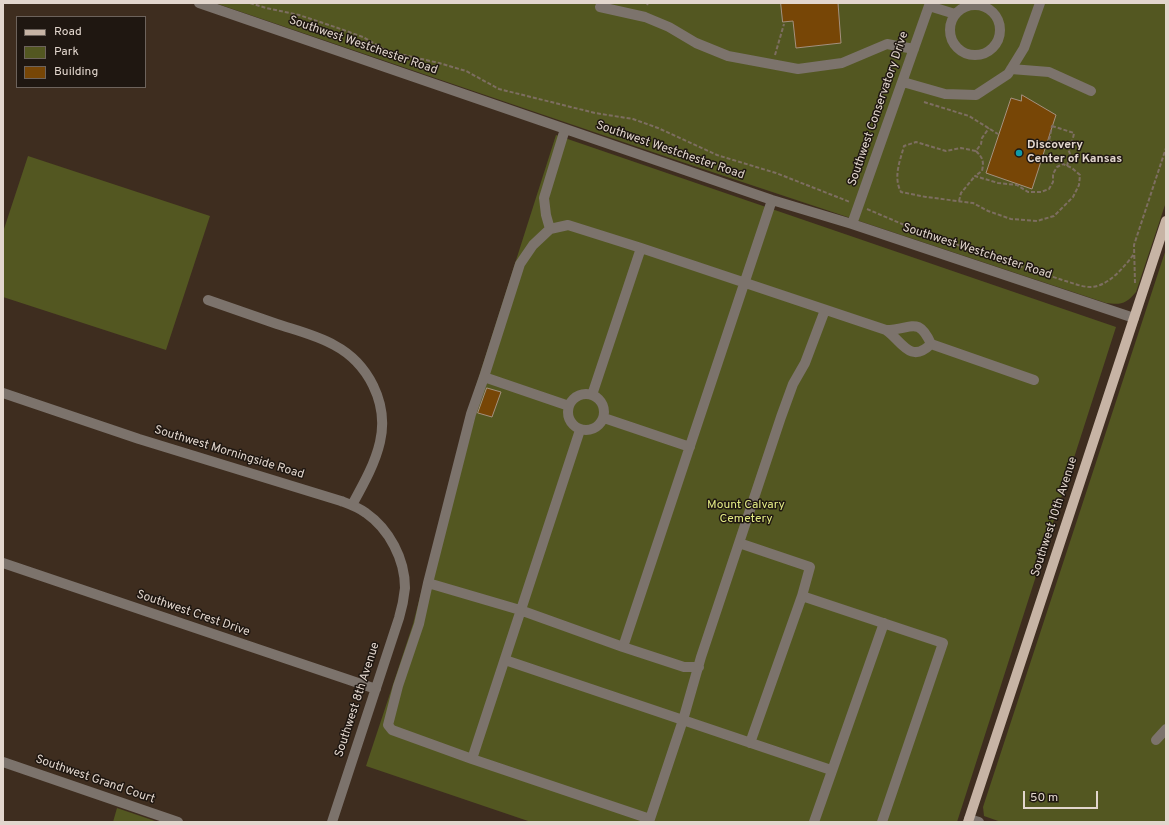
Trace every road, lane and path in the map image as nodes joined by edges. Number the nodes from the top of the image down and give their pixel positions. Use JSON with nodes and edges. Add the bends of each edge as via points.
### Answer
{"nodes":[{"id":1,"x":199,"y":3,"type":"edge"},
{"id":2,"x":250,"y":3,"type":"edge"},
{"id":3,"x":1040,"y":3,"type":"edge"},
{"id":4,"x":929,"y":5,"type":"edge"},
{"id":5,"x":600,"y":7,"type":"dead end"},
{"id":6,"x":955,"y":14,"type":"junction"},
{"id":7,"x":784,"y":24,"type":"dead end"},
{"id":8,"x":914,"y":49,"type":"junction"},
{"id":9,"x":774,"y":64,"type":"junction"},
{"id":10,"x":1011,"y":69,"type":"junction"},
{"id":11,"x":903,"y":82,"type":"junction"},
{"id":12,"x":1091,"y":91,"type":"dead end"},
{"id":13,"x":924,"y":102,"type":"dead end"},
{"id":14,"x":989,"y":128,"type":"junction"},
{"id":15,"x":565,"y":129,"type":"junction"},
{"id":16,"x":998,"y":134,"type":"dead end"},
{"id":17,"x":1067,"y":146,"type":"junction"},
{"id":18,"x":1166,"y":148,"type":"edge"},
{"id":19,"x":976,"y":151,"type":"junction"},
{"id":20,"x":1067,"y":166,"type":"junction"},
{"id":21,"x":975,"y":176,"type":"junction"},
{"id":22,"x":772,"y":200,"type":"junction"},
{"id":23,"x":958,"y":201,"type":"junction"},
{"id":24,"x":859,"y":205,"type":"junction"},
{"id":25,"x":1166,"y":221,"type":"edge"},
{"id":26,"x":852,"y":224,"type":"junction"},
{"id":27,"x":550,"y":229,"type":"junction"},
{"id":28,"x":641,"y":248,"type":"junction"},
{"id":29,"x":1134,"y":254,"type":"junction"},
{"id":30,"x":744,"y":282,"type":"junction"},
{"id":31,"x":1135,"y":287,"type":"dead end"},
{"id":32,"x":208,"y":300,"type":"dead end"},
{"id":33,"x":825,"y":310,"type":"junction"},
{"id":34,"x":1134,"y":318,"type":"junction"},
{"id":35,"x":886,"y":330,"type":"junction"},
{"id":36,"x":931,"y":344,"type":"junction"},
{"id":37,"x":484,"y":377,"type":"junction"},
{"id":38,"x":1034,"y":380,"type":"dead end"},
{"id":39,"x":3,"y":393,"type":"edge"},
{"id":40,"x":592,"y":394,"type":"junction"},
{"id":41,"x":569,"y":406,"type":"junction"},
{"id":42,"x":604,"y":418,"type":"junction"},
{"id":43,"x":580,"y":430,"type":"junction"},
{"id":44,"x":690,"y":447,"type":"junction"},
{"id":45,"x":352,"y":505,"type":"junction"},
{"id":46,"x":739,"y":543,"type":"junction"},
{"id":47,"x":3,"y":563,"type":"edge"},
{"id":48,"x":428,"y":582,"type":"junction"},
{"id":49,"x":405,"y":586,"type":"joint"},
{"id":50,"x":802,"y":596,"type":"junction"},
{"id":51,"x":520,"y":610,"type":"junction"},
{"id":52,"x":884,"y":623,"type":"junction"},
{"id":53,"x":623,"y":647,"type":"junction"},
{"id":54,"x":505,"y":660,"type":"junction"},
{"id":55,"x":699,"y":666,"type":"junction"},
{"id":56,"x":376,"y":689,"type":"junction"},
{"id":57,"x":683,"y":720,"type":"junction"},
{"id":58,"x":1166,"y":729,"type":"edge"},
{"id":59,"x":1156,"y":740,"type":"dead end"},
{"id":60,"x":750,"y":743,"type":"junction"},
{"id":61,"x":472,"y":759,"type":"junction"},
{"id":62,"x":3,"y":762,"type":"edge"},
{"id":63,"x":831,"y":770,"type":"junction"},
{"id":64,"x":655,"y":820,"type":"edge"},
{"id":65,"x":972,"y":821,"type":"edge"},
{"id":66,"x":178,"y":822,"type":"edge"},
{"id":67,"x":332,"y":822,"type":"edge"},
{"id":68,"x":814,"y":822,"type":"edge"},
{"id":69,"x":882,"y":822,"type":"edge"}],
"edges":[{"from":1,"to":15,"type":"street","name":"Southwest Westchester Road"},
{"from":2,"to":24,"type":"path","via":[[335,27],[363,37],[387,51],[459,69],[499,89],[595,113],[633,119],[717,155],[776,173]]},
{"from":3,"to":10,"type":"street","via":[[1024,48]]},
{"from":4,"to":6,"type":"street"},
{"from":4,"to":8,"type":"street","name":"Southwest Conservatory Drive"},
{"from":5,"to":9,"type":"street","via":[[645,17],[728,56]]},
{"from":6,"to":6,"type":"street","via":[[976,4],[990,9],[999,22],[999,38],[995,46],[989,52],[980,55],[960,50],[952,40],[950,31]]},
{"from":7,"to":9,"type":"path"},
{"from":8,"to":9,"type":"street","via":[[887,44],[842,63],[798,69]]},
{"from":8,"to":11,"type":"street","name":"Southwest Conservatory Drive"},
{"from":10,"to":11,"type":"street","via":[[1008,74],[976,95],[945,94]]},
{"from":10,"to":12,"type":"street","via":[[1049,72]]},
{"from":11,"to":24,"type":"street","name":"Southwest Conservatory Drive"},
{"from":13,"to":14,"type":"path","via":[[969,116]]},
{"from":14,"to":16,"type":"path"},
{"from":14,"to":19,"type":"path"},
{"from":15,"to":22,"type":"street","name":"Southwest Westchester Road"},
{"from":15,"to":27,"type":"street","via":[[544,198]]},
{"from":17,"to":17,"type":"path","via":[[1064,148],[1049,141],[1052,126],[1074,132],[1073,140]]},
{"from":17,"to":20,"type":"path","via":[[1070,154]]},
{"from":18,"to":29,"type":"path","via":[[1134,245]]},
{"from":19,"to":21,"type":"path","via":[[984,163],[982,171]]},
{"from":19,"to":23,"type":"path","via":[[961,148],[946,151],[916,142],[904,146],[896,175],[901,192]]},
{"from":20,"to":21,"type":"path","via":[[1064,164],[1057,167],[1049,189],[1041,192],[1028,192],[1017,185],[998,183]]},
{"from":20,"to":23,"type":"path","via":[[1080,175],[1079,185],[1073,197],[1054,216],[1038,221],[1011,219],[973,203]]},
{"from":21,"to":23,"type":"path"},
{"from":22,"to":26,"type":"street","name":"Southwest Westchester Road"},
{"from":22,"to":30,"type":"street"},
{"from":24,"to":26,"type":"street","name":"Southwest Conservatory Drive"},
{"from":24,"to":29,"type":"path","via":[[909,227],[985,255],[1078,285],[1090,287],[1104,282],[1121,271]]},
{"from":25,"to":34,"type":"main road","name":"Southwest 10th Avenue"},
{"from":26,"to":34,"type":"street","name":"Southwest Westchester Road"},
{"from":27,"to":28,"type":"street","via":[[568,225]]},
{"from":27,"to":37,"type":"street","via":[[533,245],[520,264]]},
{"from":28,"to":30,"type":"street"},
{"from":28,"to":40,"type":"street"},
{"from":29,"to":31,"type":"path"},
{"from":30,"to":33,"type":"street"},
{"from":30,"to":44,"type":"street"},
{"from":32,"to":45,"type":"street","via":[[334,345],[354,359],[370,380],[381,408],[381,440],[373,464]]},
{"from":33,"to":35,"type":"street"},
{"from":33,"to":46,"type":"street","via":[[805,363],[793,384]]},
{"from":34,"to":65,"type":"main road","name":"Southwest 10th Avenue"},
{"from":35,"to":36,"type":"street","via":[[910,326],[921,328],[927,333]]},
{"from":35,"to":36,"type":"street","via":[[909,350],[919,352]]},
{"from":36,"to":38,"type":"street"},
{"from":37,"to":41,"type":"street"},
{"from":37,"to":48,"type":"street","via":[[471,414]]},
{"from":39,"to":45,"type":"street","name":"Southwest Morningside Road","via":[[139,439]]},
{"from":40,"to":41,"type":"street","via":[[578,395]]},
{"from":40,"to":42,"type":"street","via":[[603,404]]},
{"from":41,"to":43,"type":"street","via":[[570,420]]},
{"from":42,"to":43,"type":"street","via":[[594,429]]},
{"from":42,"to":44,"type":"street"},
{"from":43,"to":51,"type":"street"},
{"from":44,"to":53,"type":"street"},
{"from":45,"to":49,"type":"street","name":"Southwest Morningside Road","via":[[366,513],[391,540],[399,556]]},
{"from":46,"to":50,"type":"street","via":[[810,567]]},
{"from":46,"to":55,"type":"street"},
{"from":47,"to":56,"type":"street","name":"Southwest Crest Drive"},
{"from":48,"to":51,"type":"street"},
{"from":48,"to":61,"type":"street","via":[[419,624],[388,725],[392,730]]},
{"from":49,"to":56,"type":"street","name":"Southwest 8th Avenue","via":[[399,618]]},
{"from":50,"to":52,"type":"street"},
{"from":50,"to":60,"type":"street"},
{"from":51,"to":53,"type":"street"},
{"from":51,"to":54,"type":"street"},
{"from":52,"to":63,"type":"street"},
{"from":52,"to":69,"type":"street","via":[[943,642]]},
{"from":53,"to":55,"type":"street","via":[[684,667]]},
{"from":54,"to":57,"type":"street"},
{"from":54,"to":61,"type":"street"},
{"from":55,"to":57,"type":"street"},
{"from":56,"to":67,"type":"street","name":"Southwest 8th Avenue"},
{"from":57,"to":60,"type":"street"},
{"from":57,"to":64,"type":"street"},
{"from":58,"to":59,"type":"street"},
{"from":60,"to":63,"type":"street"},
{"from":61,"to":64,"type":"street"},
{"from":62,"to":66,"type":"street","name":"Southwest Grand Court"},
{"from":63,"to":68,"type":"street"}]}
